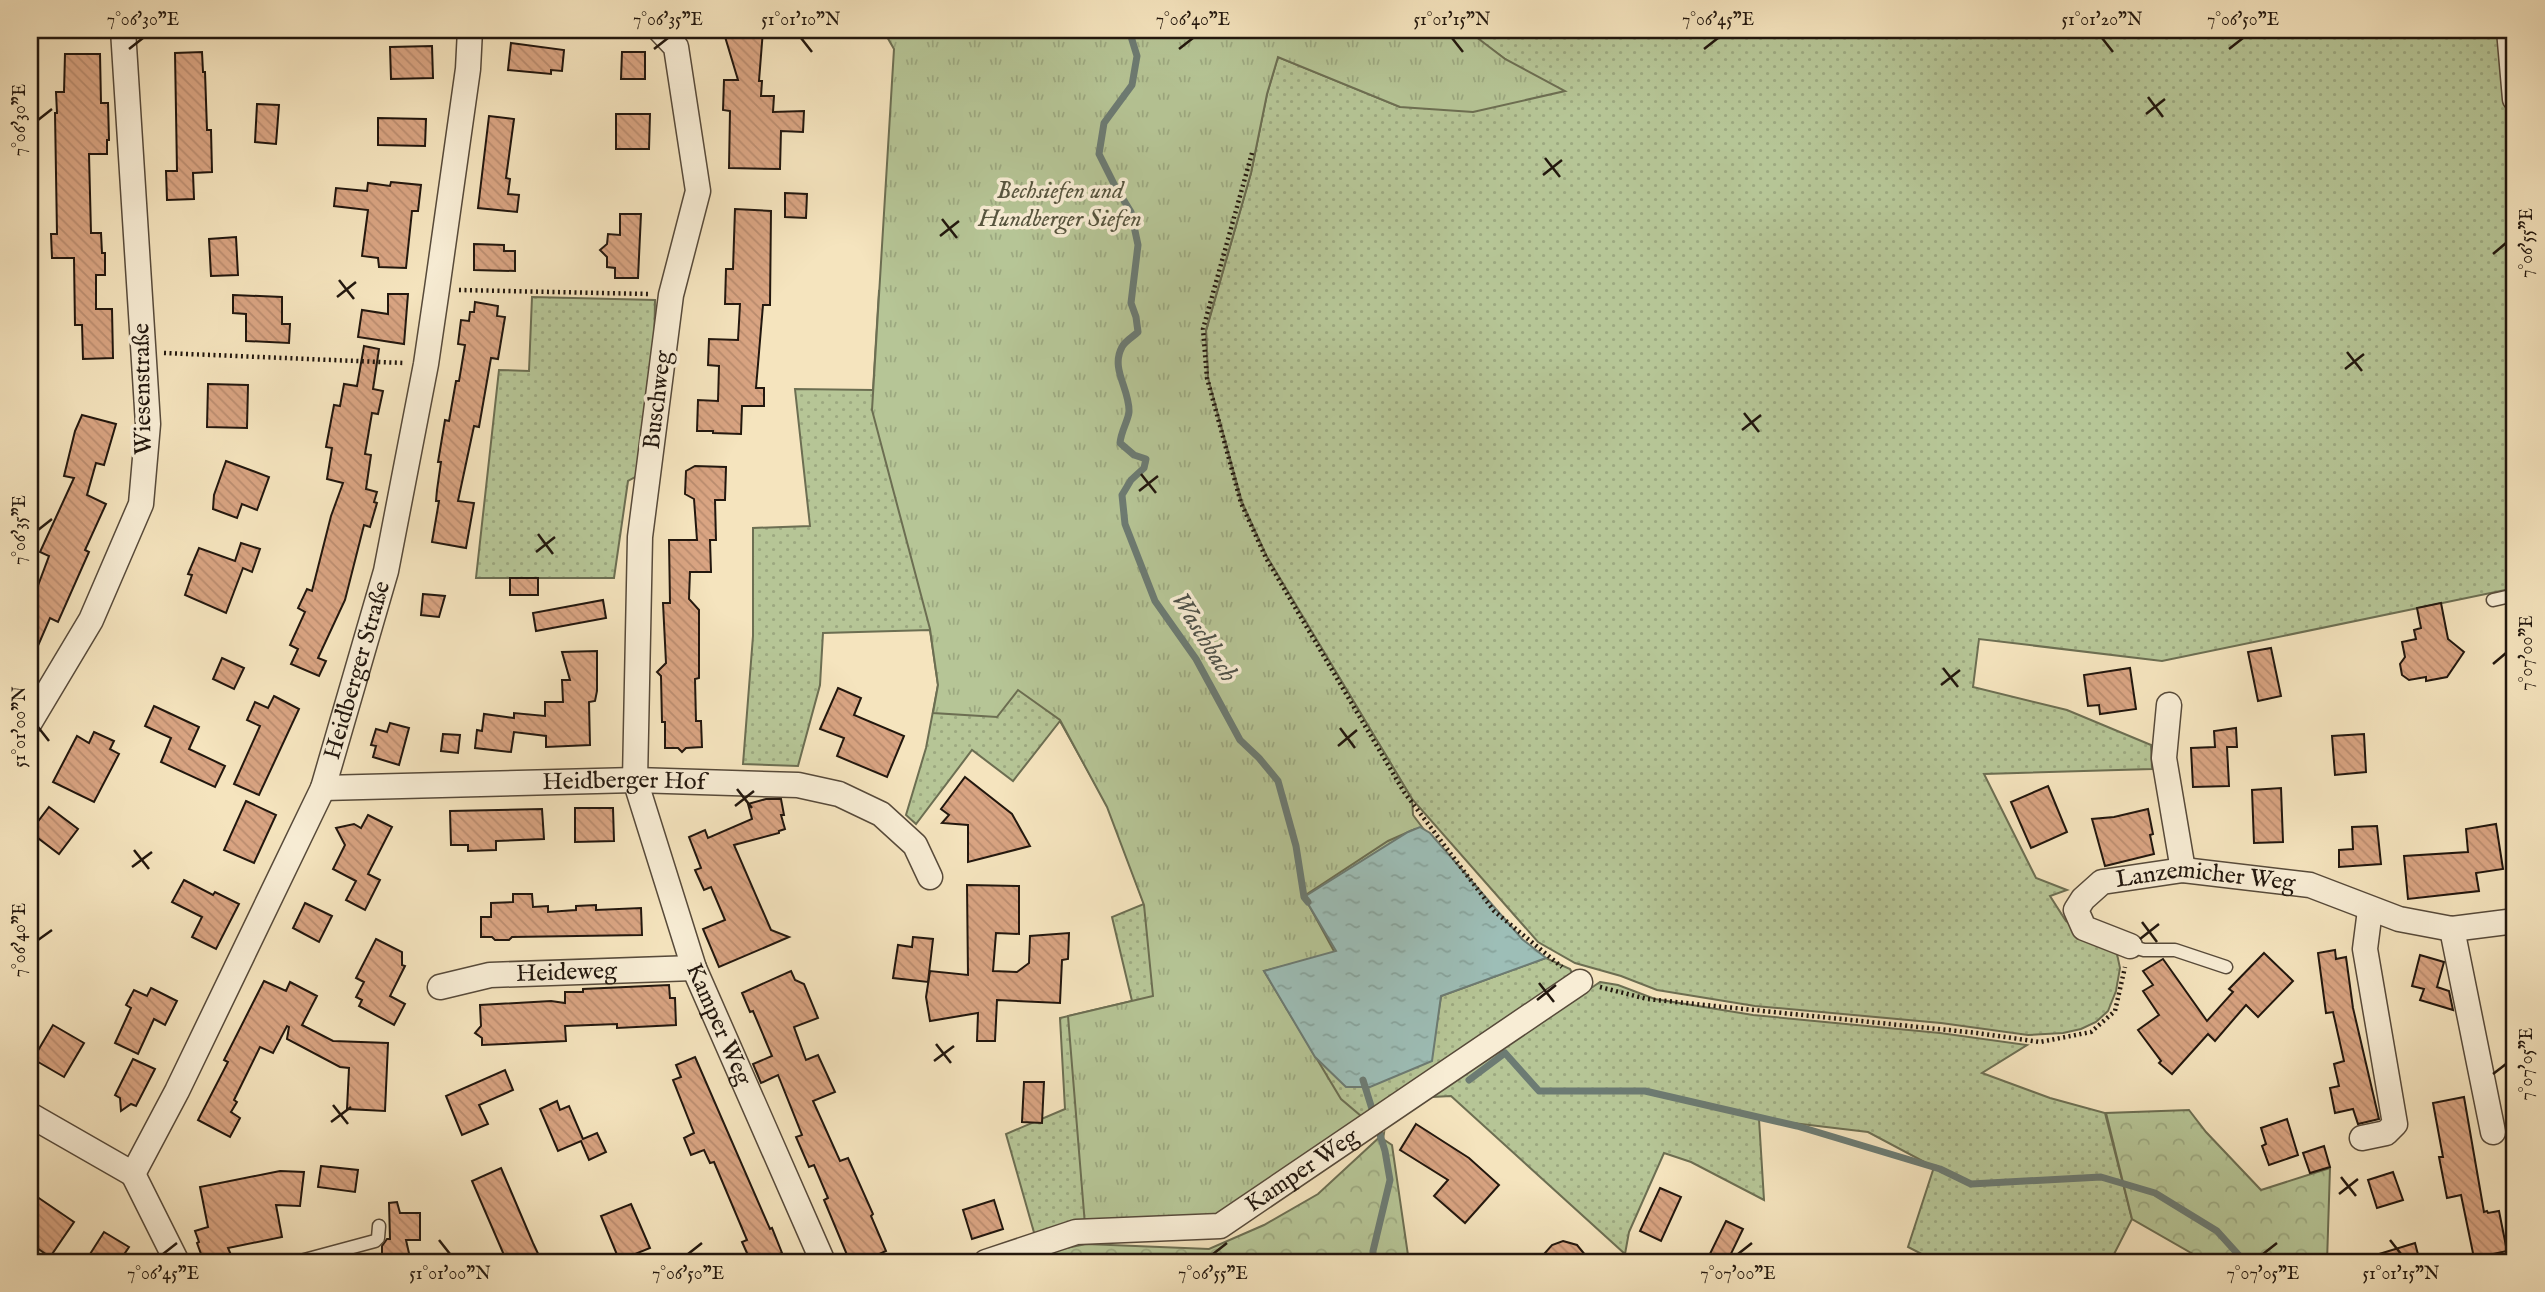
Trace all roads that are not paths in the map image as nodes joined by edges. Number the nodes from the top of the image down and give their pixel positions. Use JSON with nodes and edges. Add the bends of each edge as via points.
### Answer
{"nodes":[{"id":1,"x":123,"y":30,"type":"edge"},
{"id":2,"x":470,"y":30,"type":"edge"},
{"id":3,"x":660,"y":30,"type":"edge"},
{"id":4,"x":2509,"y":30,"type":"edge"},
{"id":5,"x":2515,"y":99,"type":"edge"},
{"id":6,"x":2515,"y":595,"type":"edge"},
{"id":7,"x":2493,"y":600,"type":"dead end"},
{"id":8,"x":2169,"y":705,"type":"dead end"},
{"id":9,"x":30,"y":722,"type":"edge"},
{"id":10,"x":635,"y":780,"type":"junction"},
{"id":11,"x":323,"y":788,"type":"junction"},
{"id":12,"x":2183,"y":870,"type":"junction"},
{"id":13,"x":930,"y":877,"type":"dead end"},
{"id":14,"x":2370,"y":909,"type":"junction"},
{"id":15,"x":2515,"y":921,"type":"edge"},
{"id":16,"x":2452,"y":929,"type":"junction"},
{"id":17,"x":2130,"y":946,"type":"joint"},
{"id":18,"x":2226,"y":967,"type":"dead end"},
{"id":19,"x":694,"y":968,"type":"junction"},
{"id":20,"x":1580,"y":982,"type":"road end"},
{"id":21,"x":440,"y":987,"type":"dead end"},
{"id":22,"x":30,"y":1115,"type":"edge"},
{"id":23,"x":2493,"y":1132,"type":"dead end"},
{"id":24,"x":2362,"y":1138,"type":"dead end"},
{"id":25,"x":133,"y":1174,"type":"junction"},
{"id":26,"x":379,"y":1226,"type":"dead end"},
{"id":27,"x":177,"y":1262,"type":"edge"},
{"id":28,"x":297,"y":1262,"type":"edge"},
{"id":29,"x":823,"y":1262,"type":"edge"},
{"id":30,"x":986,"y":1262,"type":"edge"}],
"edges":[{"from":1,"to":9,"type":"street","name":"Wiesenstraße","via":[[148,424],[141,504],[91,620]]},
{"from":2,"to":11,"type":"street","name":"Heidberger Straße","via":[[426,363],[386,571]]},
{"from":3,"to":10,"type":"street","name":"Buschweg","via":[[676,47],[698,191],[671,295],[640,537]]},
{"from":4,"to":5,"type":"street"},
{"from":6,"to":7,"type":"lane"},
{"from":8,"to":12,"type":"street","via":[[2164,758]]},
{"from":10,"to":11,"type":"street","name":"Heidberger Hof"},
{"from":10,"to":13,"type":"street","name":"Heidberger Hof","via":[[798,785],[839,794],[880,814],[915,845]]},
{"from":10,"to":19,"type":"street","name":"Kamper Weg"},
{"from":11,"to":25,"type":"street","name":"Heidberger Straße"},
{"from":12,"to":14,"type":"street","name":"Lanzemicher Weg","via":[[2310,885]]},
{"from":12,"to":17,"type":"street","name":"Lanzemicher Weg","via":[[2102,883],[2083,899],[2076,910],[2084,928]]},
{"from":14,"to":16,"type":"street","name":"Lanzemicher Weg"},
{"from":14,"to":24,"type":"street","via":[[2365,949],[2395,1124],[2386,1133]]},
{"from":15,"to":16,"type":"street","name":"Lanzemicher Weg"},
{"from":16,"to":23,"type":"street"},
{"from":17,"to":18,"type":"lane","via":[[2175,950]]},
{"from":19,"to":21,"type":"street","name":"Heideweg","via":[[489,975]]},
{"from":19,"to":29,"type":"street","name":"Kamper Weg"},
{"from":20,"to":30,"type":"street","name":"Kamper Weg","via":[[1220,1226],[1076,1233]]},
{"from":22,"to":25,"type":"street"},
{"from":25,"to":27,"type":"street"},
{"from":26,"to":28,"type":"lane","via":[[374,1241]]}]}
